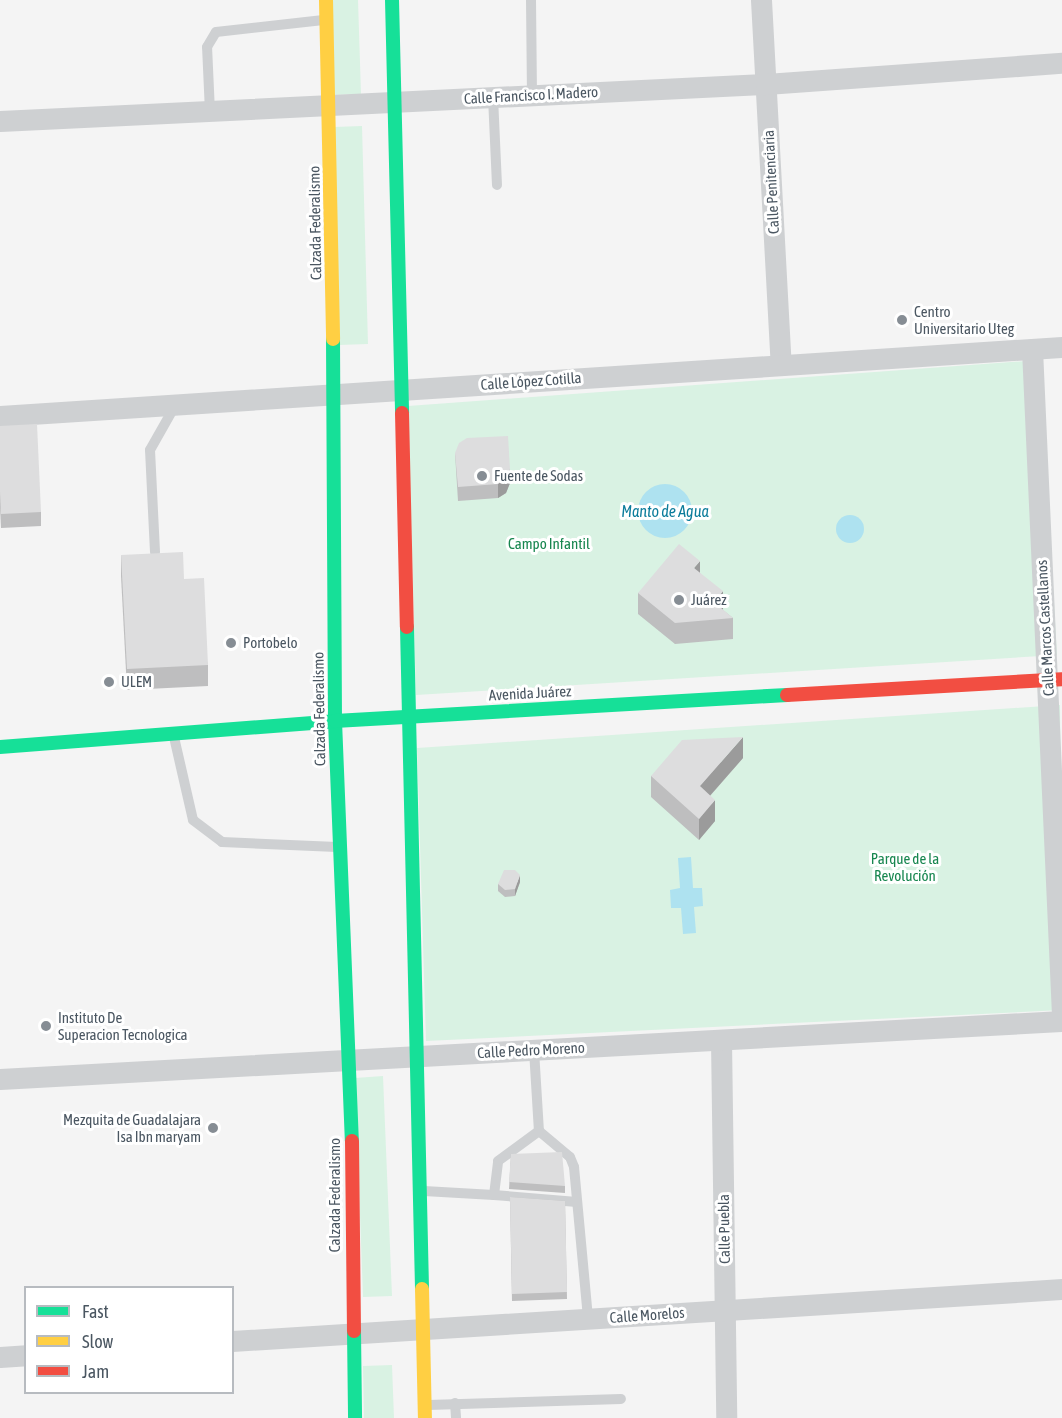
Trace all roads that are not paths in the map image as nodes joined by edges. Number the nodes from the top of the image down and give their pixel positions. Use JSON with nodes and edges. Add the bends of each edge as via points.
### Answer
{"nodes":[{"id":1,"x":326,"y":0,"type":"edge"},
{"id":2,"x":392,"y":0,"type":"edge"},
{"id":3,"x":531,"y":0,"type":"edge"},
{"id":4,"x":761,"y":0,"type":"edge"},
{"id":5,"x":326,"y":20,"type":"junction"},
{"id":6,"x":1062,"y":63,"type":"edge"},
{"id":7,"x":766,"y":84,"type":"junction"},
{"id":8,"x":532,"y":95,"type":"junction"},
{"id":9,"x":493,"y":97,"type":"junction"},
{"id":10,"x":396,"y":101,"type":"junction"},
{"id":11,"x":329,"y":105,"type":"junction"},
{"id":12,"x":210,"y":112,"type":"junction"},
{"id":13,"x":0,"y":121,"type":"edge"},
{"id":14,"x":497,"y":185,"type":"dead end"},
{"id":15,"x":1062,"y":347,"type":"edge"},
{"id":16,"x":1032,"y":349,"type":"junction"},
{"id":17,"x":781,"y":364,"type":"junction"},
{"id":18,"x":403,"y":389,"type":"junction"},
{"id":19,"x":334,"y":394,"type":"junction"},
{"id":20,"x":177,"y":404,"type":"junction"},
{"id":21,"x":0,"y":416,"type":"edge"},
{"id":22,"x":155,"y":552,"type":"edge"},
{"id":23,"x":1055,"y":680,"type":"edge"},
{"id":24,"x":411,"y":717,"type":"junction"},
{"id":25,"x":335,"y":721,"type":"junction"},
{"id":26,"x":174,"y":734,"type":"junction"},
{"id":27,"x":0,"y":747,"type":"edge"},
{"id":28,"x":341,"y":847,"type":"junction"},
{"id":29,"x":1062,"y":1015,"type":"edge"},
{"id":30,"x":1062,"y":1021,"type":"edge"},
{"id":31,"x":721,"y":1040,"type":"junction"},
{"id":32,"x":534,"y":1050,"type":"junction"},
{"id":33,"x":418,"y":1056,"type":"junction"},
{"id":34,"x":351,"y":1060,"type":"junction"},
{"id":35,"x":0,"y":1079,"type":"edge"},
{"id":36,"x":539,"y":1131,"type":"junction"},
{"id":37,"x":421,"y":1191,"type":"junction"},
{"id":38,"x":494,"y":1195,"type":"junction"},
{"id":39,"x":577,"y":1202,"type":"junction"},
{"id":40,"x":1062,"y":1289,"type":"edge"},
{"id":41,"x":725,"y":1310,"type":"junction"},
{"id":42,"x":588,"y":1319,"type":"junction"},
{"id":43,"x":424,"y":1329,"type":"junction"},
{"id":44,"x":353,"y":1333,"type":"junction"},
{"id":45,"x":234,"y":1341,"type":"edge"},
{"id":46,"x":24,"y":1355,"type":"edge"},
{"id":47,"x":0,"y":1357,"type":"edge"},
{"id":48,"x":621,"y":1399,"type":"dead end"},
{"id":49,"x":455,"y":1403,"type":"junction"},
{"id":50,"x":425,"y":1411,"type":"edge"},
{"id":51,"x":355,"y":1418,"type":"edge"},
{"id":52,"x":456,"y":1418,"type":"edge"},
{"id":53,"x":726,"y":1418,"type":"edge"}],
"edges":[{"from":1,"to":5,"type":"main road","name":"Calzada Federalismo"},
{"from":2,"to":10,"type":"main road"},
{"from":3,"to":8,"type":"lane"},
{"from":4,"to":7,"type":"street","name":"Calle Penitenciaria"},
{"from":5,"to":11,"type":"main road","name":"Calzada Federalismo"},
{"from":5,"to":12,"type":"lane","via":[[216,32],[207,47]]},
{"from":6,"to":7,"type":"street","name":"Calle Francisco I. Madero"},
{"from":7,"to":8,"type":"street","name":"Calle Francisco I. Madero"},
{"from":7,"to":17,"type":"street","name":"Calle Penitenciaria"},
{"from":8,"to":9,"type":"street","name":"Calle Francisco I. Madero"},
{"from":9,"to":10,"type":"street","name":"Calle Francisco I. Madero"},
{"from":9,"to":14,"type":"lane"},
{"from":10,"to":11,"type":"street","name":"Calle Francisco I. Madero"},
{"from":10,"to":18,"type":"main road"},
{"from":11,"to":12,"type":"street","name":"Calle Francisco I. Madero"},
{"from":11,"to":19,"type":"main road","name":"Calzada Federalismo"},
{"from":12,"to":13,"type":"street","name":"Calle Francisco I. Madero"},
{"from":15,"to":16,"type":"street","name":"Calle López Cotilla"},
{"from":16,"to":17,"type":"street","name":"Calle López Cotilla"},
{"from":16,"to":23,"type":"street","name":"Calle Marcos Castellanos"},
{"from":17,"to":18,"type":"street","name":"Calle López Cotilla"},
{"from":18,"to":19,"type":"street","name":"Calle López Cotilla"},
{"from":18,"to":24,"type":"main road"},
{"from":19,"to":20,"type":"street","name":"Calle López Cotilla"},
{"from":19,"to":25,"type":"main road","name":"Calzada Federalismo"},
{"from":20,"to":21,"type":"street","name":"Calle López Cotilla"},
{"from":20,"to":22,"type":"lane","via":[[150,450]]},
{"from":23,"to":24,"type":"main road","name":"Avenida Juárez"},
{"from":23,"to":29,"type":"street","name":"Calle Marcos Castellanos"},
{"from":24,"to":25,"type":"main road","name":"Avenida Juárez"},
{"from":24,"to":33,"type":"main road"},
{"from":25,"to":26,"type":"main road","name":"Avenida Juárez"},
{"from":25,"to":28,"type":"main road","name":"Calzada Federalismo"},
{"from":26,"to":27,"type":"main road","name":"Avenida Juárez"},
{"from":26,"to":28,"type":"lane","via":[[193,820],[222,842]]},
{"from":28,"to":34,"type":"main road","name":"Calzada Federalismo"},
{"from":30,"to":31,"type":"street","name":"Calle Pedro Moreno"},
{"from":31,"to":32,"type":"street","name":"Calle Pedro Moreno"},
{"from":31,"to":41,"type":"street","name":"Calle Puebla"},
{"from":32,"to":33,"type":"street","name":"Calle Pedro Moreno"},
{"from":32,"to":36,"type":"lane"},
{"from":33,"to":34,"type":"street","name":"Calle Pedro Moreno"},
{"from":33,"to":37,"type":"main road"},
{"from":34,"to":35,"type":"street","name":"Calle Pedro Moreno"},
{"from":34,"to":44,"type":"main road","name":"Calzada Federalismo"},
{"from":36,"to":38,"type":"lane","via":[[498,1161]]},
{"from":36,"to":39,"type":"lane","via":[[570,1157]]},
{"from":37,"to":38,"type":"lane"},
{"from":37,"to":43,"type":"main road"},
{"from":38,"to":39,"type":"lane"},
{"from":39,"to":42,"type":"lane"},
{"from":40,"to":41,"type":"street","name":"Calle Morelos"},
{"from":41,"to":42,"type":"street","name":"Calle Morelos"},
{"from":41,"to":53,"type":"street","name":"Calle Puebla"},
{"from":42,"to":43,"type":"street","name":"Calle Morelos"},
{"from":43,"to":44,"type":"street","name":"Calle Morelos"},
{"from":43,"to":50,"type":"main road"},
{"from":44,"to":45,"type":"street","name":"Calle Morelos"},
{"from":44,"to":51,"type":"main road","name":"Calzada Federalismo"},
{"from":46,"to":47,"type":"street"},
{"from":48,"to":49,"type":"lane"},
{"from":49,"to":50,"type":"lane"},
{"from":49,"to":52,"type":"lane"}]}
